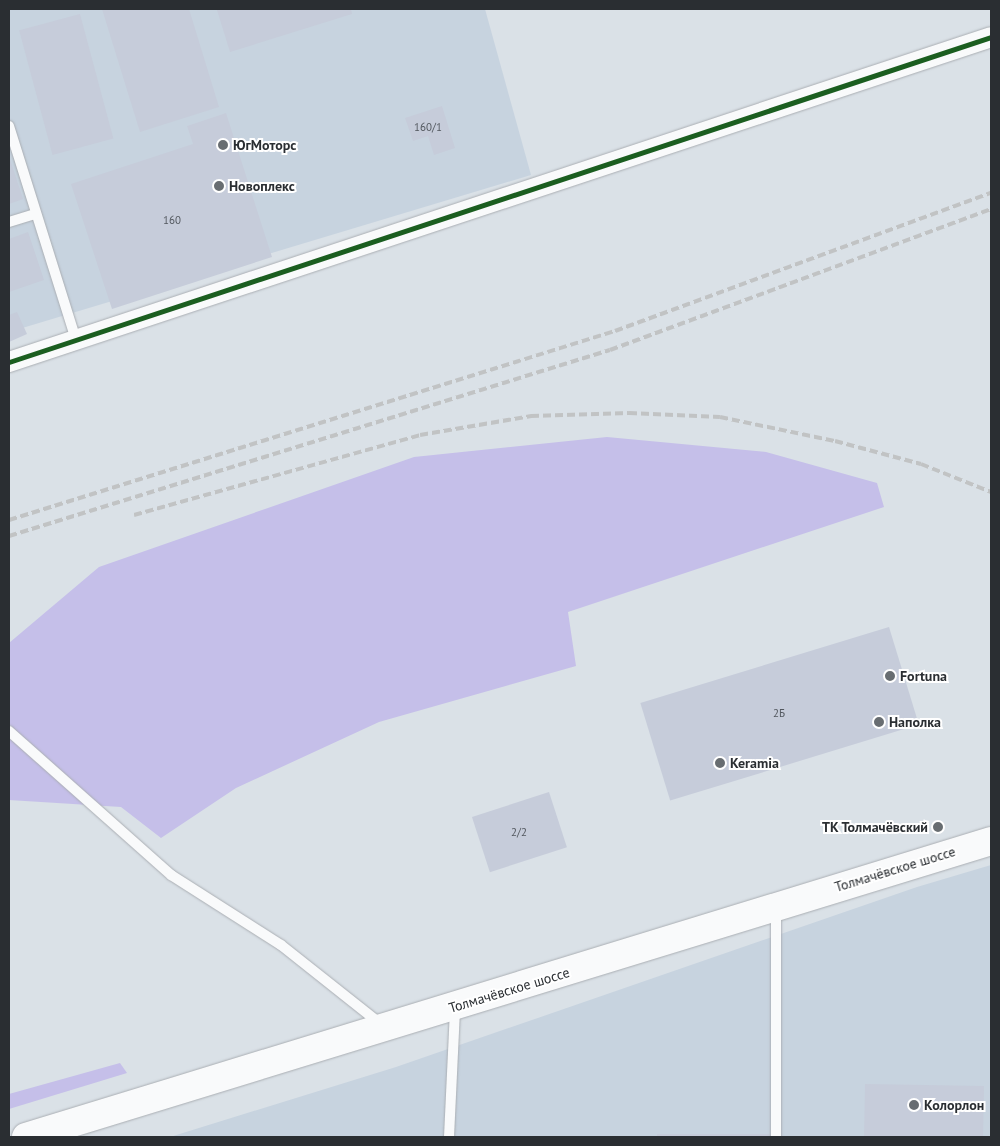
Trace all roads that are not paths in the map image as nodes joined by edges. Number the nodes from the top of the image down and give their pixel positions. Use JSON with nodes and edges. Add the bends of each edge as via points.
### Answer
{"nodes":[{"id":1,"x":991,"y":37,"type":"edge"},
{"id":2,"x":10,"y":133,"type":"edge"},
{"id":3,"x":36,"y":214,"type":"junction"},
{"id":4,"x":9,"y":222,"type":"edge"},
{"id":5,"x":76,"y":340,"type":"junction"},
{"id":6,"x":9,"y":362,"type":"edge"},
{"id":7,"x":9,"y":731,"type":"edge"},
{"id":8,"x":991,"y":841,"type":"edge"},
{"id":9,"x":776,"y":905,"type":"junction"},
{"id":10,"x":455,"y":1007,"type":"junction"},
{"id":11,"x":385,"y":1027,"type":"junction"},
{"id":12,"x":26,"y":1137,"type":"edge"},
{"id":13,"x":449,"y":1137,"type":"edge"},
{"id":14,"x":776,"y":1137,"type":"edge"}],
"edges":[{"from":1,"to":5,"type":"street"},
{"from":2,"to":3,"type":"lane"},
{"from":3,"to":4,"type":"lane"},
{"from":3,"to":5,"type":"lane"},
{"from":5,"to":6,"type":"street"},
{"from":7,"to":11,"type":"lane","via":[[172,875],[281,945]]},
{"from":8,"to":9,"type":"main road","name":"Толмачёвское шоссе"},
{"from":9,"to":10,"type":"main road","name":"Толмачёвское шоссе"},
{"from":9,"to":14,"type":"lane"},
{"from":10,"to":11,"type":"main road","name":"Толмачёвское шоссе"},
{"from":10,"to":13,"type":"lane"},
{"from":11,"to":12,"type":"main road","name":"Толмачёвское шоссе"}]}
